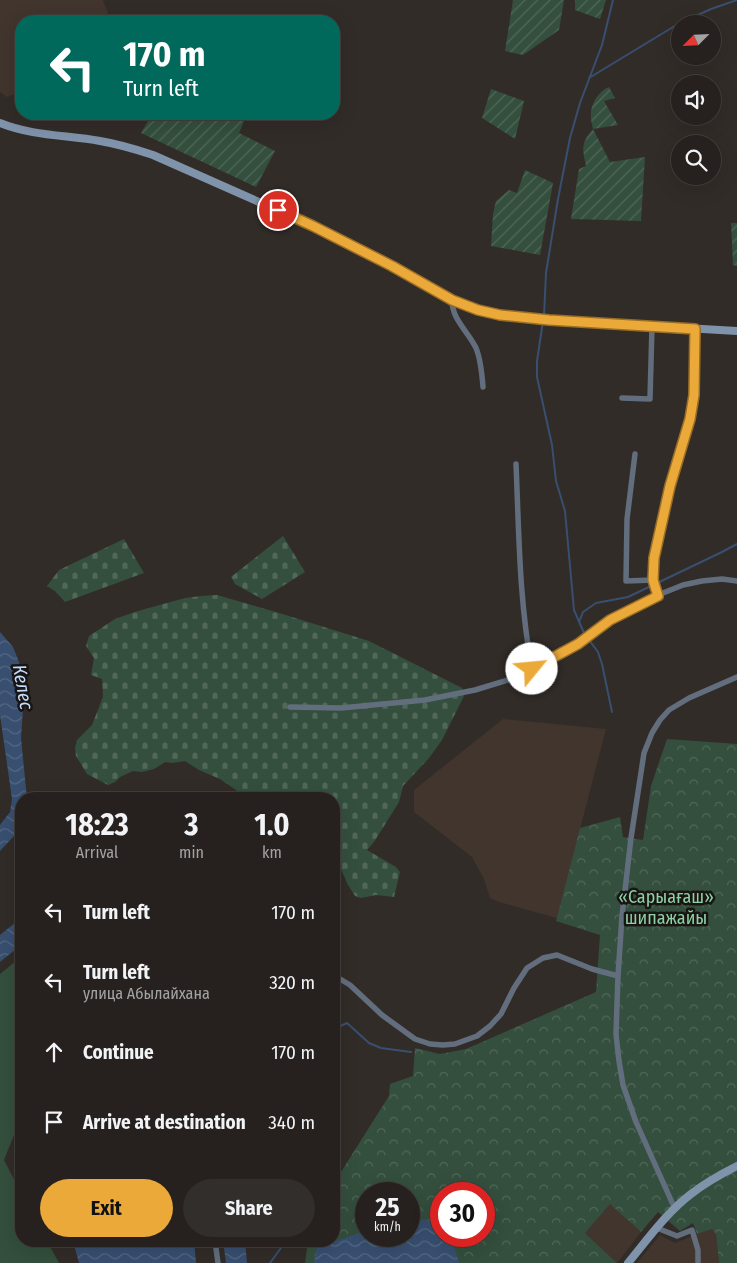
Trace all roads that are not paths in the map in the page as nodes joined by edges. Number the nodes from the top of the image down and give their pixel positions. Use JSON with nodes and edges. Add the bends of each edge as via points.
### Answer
{"nodes":[{"id":1,"x":0,"y":123,"type":"edge"},
{"id":2,"x":452,"y":300,"type":"junction"},
{"id":3,"x":652,"y":326,"type":"junction"},
{"id":4,"x":695,"y":329,"type":"junction"},
{"id":5,"x":737,"y":331,"type":"edge"},
{"id":6,"x":483,"y":386,"type":"dead end"},
{"id":7,"x":622,"y":398,"type":"dead end"},
{"id":8,"x":635,"y":454,"type":"dead end"},
{"id":9,"x":516,"y":464,"type":"dead end"},
{"id":10,"x":653,"y":580,"type":"junction"},
{"id":11,"x":737,"y":581,"type":"edge"},
{"id":12,"x":658,"y":596,"type":"junction"},
{"id":13,"x":532,"y":669,"type":"junction"},
{"id":14,"x":737,"y":677,"type":"edge"},
{"id":15,"x":290,"y":706,"type":"dead end"},
{"id":16,"x":618,"y":976,"type":"junction"},
{"id":17,"x":340,"y":979,"type":"edge"},
{"id":18,"x":737,"y":1166,"type":"edge"},
{"id":19,"x":675,"y":1209,"type":"junction"},
{"id":20,"x":657,"y":1228,"type":"junction"},
{"id":21,"x":216,"y":1247,"type":"edge"},
{"id":22,"x":218,"y":1263,"type":"edge"},
{"id":23,"x":628,"y":1263,"type":"edge"},
{"id":24,"x":698,"y":1263,"type":"edge"}],
"edges":[{"from":1,"to":2,"type":"main road","via":[[28,132],[121,145],[153,155],[313,226]]},
{"from":2,"to":3,"type":"main road","via":[[500,315]]},
{"from":2,"to":6,"type":"street","via":[[454,314],[480,358]]},
{"from":3,"to":4,"type":"main road"},
{"from":3,"to":7,"type":"street","via":[[650,399]]},
{"from":4,"to":5,"type":"main road"},
{"from":4,"to":10,"type":"street","via":[[694,395],[690,419],[670,486],[654,558]]},
{"from":8,"to":10,"type":"street","via":[[626,519],[626,581]]},
{"from":9,"to":13,"type":"street","via":[[520,574]]},
{"from":10,"to":12,"type":"street"},
{"from":11,"to":12,"type":"street","via":[[702,581]]},
{"from":12,"to":13,"type":"street","via":[[610,620],[578,644]]},
{"from":13,"to":15,"type":"street","via":[[475,690],[425,700],[341,708]]},
{"from":14,"to":16,"type":"street","via":[[669,710],[652,733],[644,753],[631,838]]},
{"from":16,"to":17,"type":"street","via":[[557,955],[543,958],[527,968],[501,1014],[490,1026],[477,1036],[443,1046],[415,1039]]},
{"from":16,"to":19,"type":"street","via":[[616,1034],[623,1084],[636,1122]]},
{"from":18,"to":19,"type":"main road","via":[[717,1176]]},
{"from":19,"to":20,"type":"main road"},
{"from":20,"to":23,"type":"main road"},
{"from":20,"to":24,"type":"street","via":[[677,1236],[692,1230]]},
{"from":21,"to":22,"type":"street"}]}
